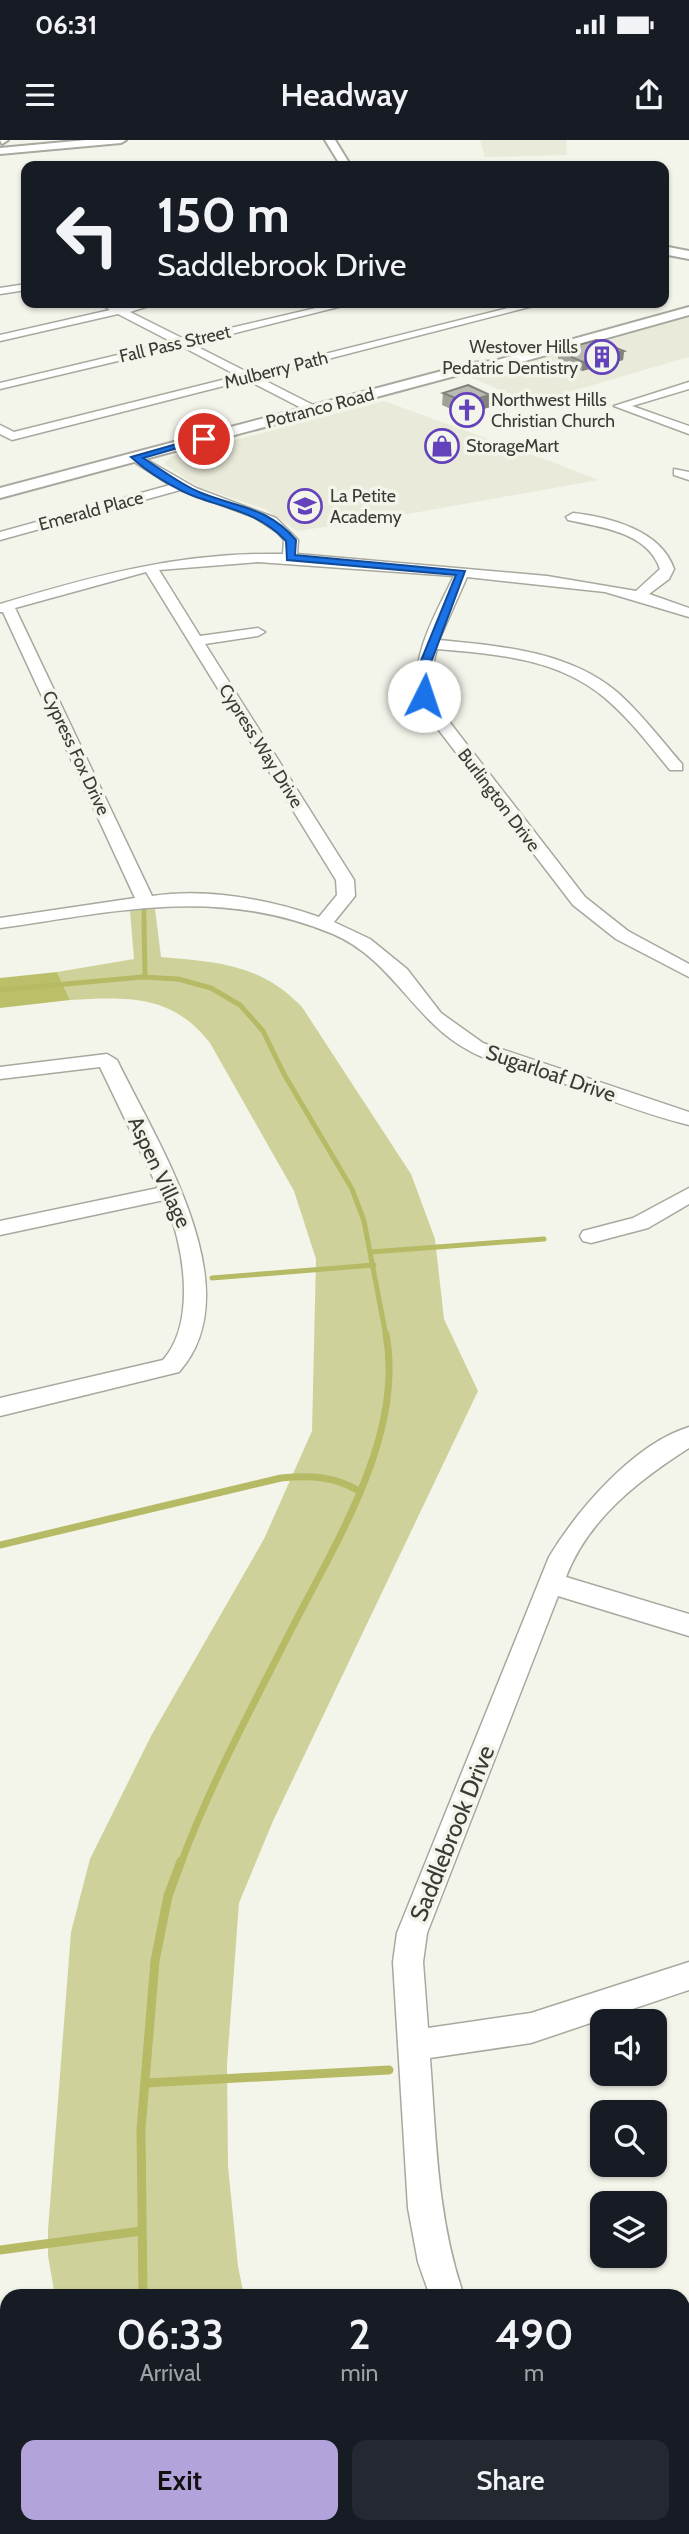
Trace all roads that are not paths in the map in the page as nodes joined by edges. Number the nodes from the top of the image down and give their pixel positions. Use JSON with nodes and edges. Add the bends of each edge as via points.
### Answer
{"nodes":[{"id":1,"x":121,"y":140,"type":"edge"},
{"id":2,"x":330,"y":140,"type":"edge"},
{"id":3,"x":0,"y":151,"type":"edge"},
{"id":4,"x":325,"y":155,"type":"dead end"},
{"id":5,"x":336,"y":161,"type":"edge"},
{"id":6,"x":343,"y":161,"type":"edge"},
{"id":7,"x":669,"y":251,"type":"edge"},
{"id":8,"x":689,"y":255,"type":"edge"},
{"id":9,"x":669,"y":259,"type":"edge"},
{"id":10,"x":689,"y":262,"type":"edge"},
{"id":11,"x":21,"y":288,"type":"edge"},
{"id":12,"x":0,"y":291,"type":"edge"},
{"id":13,"x":689,"y":303,"type":"edge"},
{"id":14,"x":116,"y":308,"type":"edge"},
{"id":15,"x":129,"y":308,"type":"edge"},
{"id":16,"x":327,"y":308,"type":"edge"},
{"id":17,"x":520,"y":308,"type":"edge"},
{"id":18,"x":120,"y":310,"type":"junction"},
{"id":19,"x":670,"y":313,"type":"edge"},
{"id":20,"x":585,"y":334,"type":"junction"},
{"id":21,"x":607,"y":335,"type":"junction"},
{"id":22,"x":0,"y":338,"type":"edge"},
{"id":23,"x":181,"y":342,"type":"junction"},
{"id":24,"x":516,"y":360,"type":"junction"},
{"id":25,"x":477,"y":366,"type":"junction"},
{"id":26,"x":248,"y":377,"type":"junction"},
{"id":27,"x":689,"y":385,"type":"edge"},
{"id":28,"x":0,"y":386,"type":"edge"},
{"id":29,"x":313,"y":410,"type":"junction"},
{"id":30,"x":0,"y":429,"type":"edge"},
{"id":31,"x":689,"y":430,"type":"edge"},
{"id":32,"x":135,"y":457,"type":"junction"},
{"id":33,"x":181,"y":486,"type":"junction"},
{"id":34,"x":0,"y":493,"type":"edge"},
{"id":35,"x":573,"y":517,"type":"dead end"},
{"id":36,"x":0,"y":536,"type":"edge"},
{"id":37,"x":290,"y":558,"type":"junction"},
{"id":38,"x":150,"y":567,"type":"junction"},
{"id":39,"x":462,"y":573,"type":"junction"},
{"id":40,"x":639,"y":595,"type":"junction"},
{"id":41,"x":3,"y":607,"type":"edge"},
{"id":42,"x":689,"y":613,"type":"edge"},
{"id":43,"x":258,"y":632,"type":"dead end"},
{"id":44,"x":195,"y":641,"type":"junction"},
{"id":45,"x":432,"y":644,"type":"junction"},
{"id":46,"x":676,"y":767,"type":"dead end"},
{"id":47,"x":145,"y":900,"type":"junction"},
{"id":48,"x":0,"y":923,"type":"edge"},
{"id":49,"x":323,"y":924,"type":"junction"},
{"id":50,"x":689,"y":971,"type":"edge"},
{"id":51,"x":0,"y":1073,"type":"edge"},
{"id":52,"x":689,"y":1119,"type":"edge"},
{"id":53,"x":170,"y":1192,"type":"junction"},
{"id":54,"x":689,"y":1195,"type":"edge"},
{"id":55,"x":0,"y":1228,"type":"edge"},
{"id":56,"x":592,"y":1236,"type":"dead end"},
{"id":57,"x":0,"y":1407,"type":"edge"},
{"id":58,"x":689,"y":1436,"type":"edge"},
{"id":59,"x":551,"y":1583,"type":"junction"},
{"id":60,"x":689,"y":1625,"type":"edge"},
{"id":61,"x":689,"y":1976,"type":"edge"},
{"id":62,"x":413,"y":2044,"type":"junction"},
{"id":63,"x":445,"y":2289,"type":"edge"}],
"edges":[{"from":1,"to":3,"type":"main road"},
{"from":2,"to":6,"type":"main road"},
{"from":4,"to":5,"type":"main road"},
{"from":7,"to":8,"type":"main road"},
{"from":9,"to":10,"type":"main road"},
{"from":11,"to":12,"type":"street"},
{"from":13,"to":19,"type":"main road","name":"Potranco Road"},
{"from":14,"to":18,"type":"street"},
{"from":15,"to":18,"type":"street"},
{"from":16,"to":23,"type":"street","name":"Fall Pass Street"},
{"from":17,"to":26,"type":"street","name":"Mulberry Path"},
{"from":18,"to":22,"type":"street"},
{"from":18,"to":23,"type":"street"},
{"from":19,"to":20,"type":"main road","name":"Potranco Road"},
{"from":19,"to":21,"type":"main road","name":"Potranco Road"},
{"from":19,"to":21,"type":"main road","via":[[605,331]]},
{"from":20,"to":24,"type":"main road","via":[[513,357]]},
{"from":20,"to":25,"type":"main road","name":"Potranco Road","via":[[481,361]]},
{"from":21,"to":24,"type":"main road","name":"Potranco Road"},
{"from":23,"to":26,"type":"street"},
{"from":23,"to":28,"type":"street","name":"Fall Pass Street"},
{"from":24,"to":25,"type":"main road","name":"Potranco Road"},
{"from":25,"to":29,"type":"main road","name":"Potranco Road"},
{"from":26,"to":29,"type":"street"},
{"from":26,"to":30,"type":"street","name":"Mulberry Path","via":[[12,436]]},
{"from":27,"to":31,"type":"street","via":[[620,406]]},
{"from":29,"to":32,"type":"main road","name":"Potranco Road"},
{"from":32,"to":33,"type":"street"},
{"from":32,"to":34,"type":"main road","name":"Potranco Road"},
{"from":33,"to":36,"type":"street","name":"Emerald Place"},
{"from":33,"to":37,"type":"street","via":[[274,522],[291,540]]},
{"from":35,"to":40,"type":"street","via":[[627,529],[663,559],[664,576]]},
{"from":37,"to":38,"type":"street","via":[[224,558]]},
{"from":37,"to":39,"type":"street"},
{"from":38,"to":41,"type":"street"},
{"from":38,"to":44,"type":"street","name":"Cypress Way Drive"},
{"from":39,"to":40,"type":"street","via":[[574,582]]},
{"from":39,"to":45,"type":"street","name":"Burlington Drive"},
{"from":40,"to":42,"type":"street"},
{"from":41,"to":47,"type":"street","name":"Cypress Fox Drive"},
{"from":43,"to":44,"type":"street"},
{"from":44,"to":49,"type":"street","name":"Cypress Way Drive","via":[[345,880],[346,897]]},
{"from":45,"to":46,"type":"street","via":[[510,653],[574,672],[610,695]]},
{"from":45,"to":50,"type":"street","name":"Burlington Drive","via":[[421,677],[426,703],[563,883],[622,935]]},
{"from":47,"to":48,"type":"street","name":"Sugarloaf Drive"},
{"from":47,"to":49,"type":"street","name":"Sugarloaf Drive","via":[[239,902]]},
{"from":49,"to":52,"type":"street","name":"Sugarloaf Drive","via":[[364,943],[387,961],[434,1017],[476,1047]]},
{"from":51,"to":53,"type":"street","name":"Aspen Village","via":[[107,1060]]},
{"from":53,"to":55,"type":"street"},
{"from":53,"to":57,"type":"street","name":"Aspen Village","via":[[189,1235],[195,1281],[189,1340],[181,1356],[171,1366]]},
{"from":54,"to":56,"type":"street","via":[[640,1223]]},
{"from":58,"to":59,"type":"street","name":"Saddlebrook Drive","via":[[606,1494],[572,1540]]},
{"from":59,"to":60,"type":"street"},
{"from":59,"to":62,"type":"street","name":"Saddlebrook Drive","via":[[412,1933],[408,1962]]},
{"from":61,"to":62,"type":"street","via":[[531,2028]]},
{"from":62,"to":63,"type":"street","name":"Saddlebrook Drive","via":[[429,2235]]}]}
